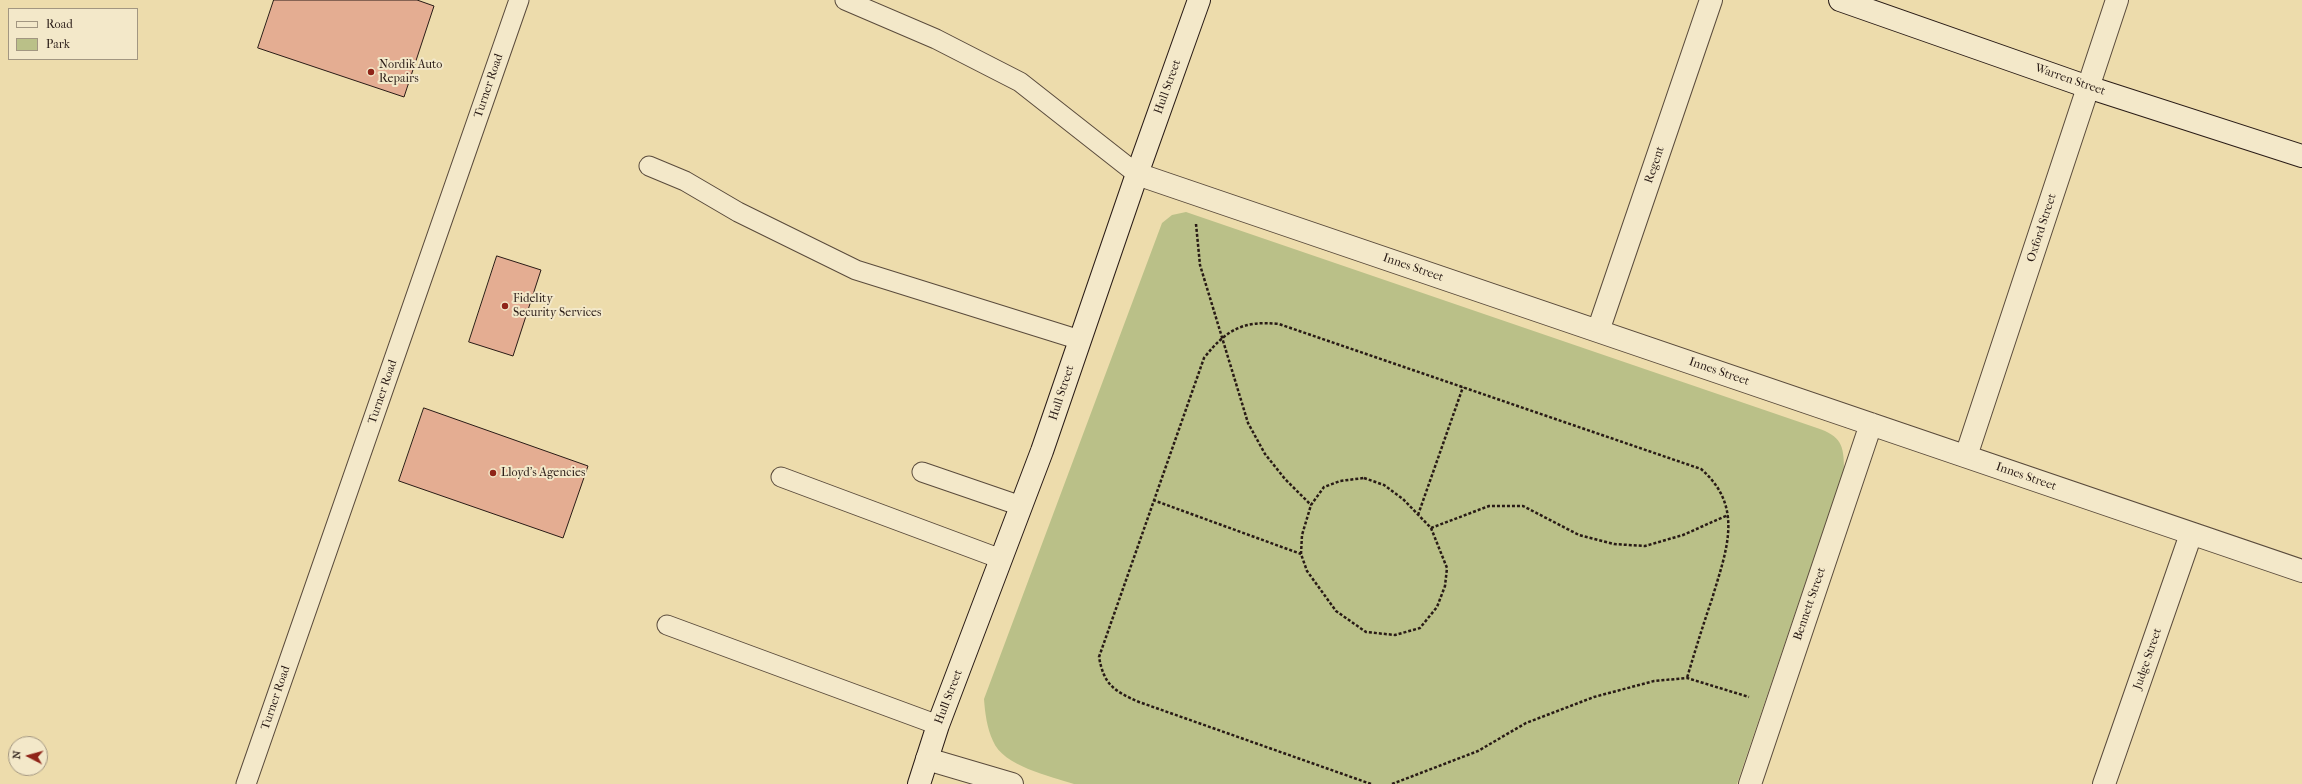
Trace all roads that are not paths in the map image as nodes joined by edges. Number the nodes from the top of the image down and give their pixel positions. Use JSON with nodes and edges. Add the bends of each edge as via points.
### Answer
{"nodes":[{"id":1,"x":519,"y":0,"type":"edge"},
{"id":2,"x":845,"y":0,"type":"edge"},
{"id":3,"x":1199,"y":0,"type":"edge"},
{"id":4,"x":1711,"y":0,"type":"edge"},
{"id":5,"x":1840,"y":0,"type":"edge"},
{"id":6,"x":2117,"y":0,"type":"edge"},
{"id":7,"x":2088,"y":87,"type":"junction"},
{"id":8,"x":2302,"y":156,"type":"edge"},
{"id":9,"x":649,"y":166,"type":"dead end"},
{"id":10,"x":1137,"y":174,"type":"junction"},
{"id":11,"x":1598,"y":331,"type":"junction"},
{"id":12,"x":1080,"y":340,"type":"junction"},
{"id":13,"x":1871,"y":424,"type":"junction"},
{"id":14,"x":1966,"y":456,"type":"junction"},
{"id":15,"x":922,"y":472,"type":"dead end"},
{"id":16,"x":781,"y":477,"type":"dead end"},
{"id":17,"x":1021,"y":506,"type":"junction"},
{"id":18,"x":2191,"y":534,"type":"junction"},
{"id":19,"x":1001,"y":559,"type":"junction"},
{"id":20,"x":2302,"y":571,"type":"edge"},
{"id":21,"x":667,"y":625,"type":"dead end"},
{"id":22,"x":938,"y":725,"type":"junction"},
{"id":23,"x":927,"y":759,"type":"junction"},
{"id":24,"x":246,"y":784,"type":"edge"},
{"id":25,"x":919,"y":784,"type":"edge"},
{"id":26,"x":1012,"y":784,"type":"edge"},
{"id":27,"x":1750,"y":784,"type":"edge"},
{"id":28,"x":2104,"y":784,"type":"edge"}],
"edges":[{"from":1,"to":24,"type":"lane","name":"Turner Road"},
{"from":2,"to":10,"type":"lane","via":[[936,39],[1020,82]]},
{"from":3,"to":10,"type":"street","name":"Hull Street"},
{"from":4,"to":11,"type":"street","name":"Regent"},
{"from":5,"to":7,"type":"street","name":"Warren Street"},
{"from":6,"to":7,"type":"street","name":"Oxford Street"},
{"from":7,"to":8,"type":"street","name":"Warren Street"},
{"from":7,"to":14,"type":"street","name":"Oxford Street"},
{"from":9,"to":12,"type":"lane","via":[[685,181],[738,212],[856,270]]},
{"from":10,"to":11,"type":"street","name":"Innes Street"},
{"from":10,"to":12,"type":"street","name":"Hull Street"},
{"from":11,"to":13,"type":"street","name":"Innes Street"},
{"from":12,"to":17,"type":"street","name":"Hull Street"},
{"from":13,"to":14,"type":"street","name":"Innes Street"},
{"from":13,"to":27,"type":"street","name":"Bennett Street"},
{"from":14,"to":18,"type":"street","name":"Innes Street"},
{"from":15,"to":17,"type":"lane"},
{"from":16,"to":19,"type":"lane"},
{"from":17,"to":19,"type":"street","name":"Hull Street"},
{"from":18,"to":20,"type":"street","name":"Innes Street"},
{"from":18,"to":28,"type":"street","name":"Judge Street"},
{"from":19,"to":22,"type":"street","name":"Hull Street"},
{"from":21,"to":22,"type":"lane"},
{"from":22,"to":23,"type":"street","name":"Hull Street"},
{"from":23,"to":25,"type":"street","name":"Hull Street"},
{"from":23,"to":26,"type":"street"}]}
